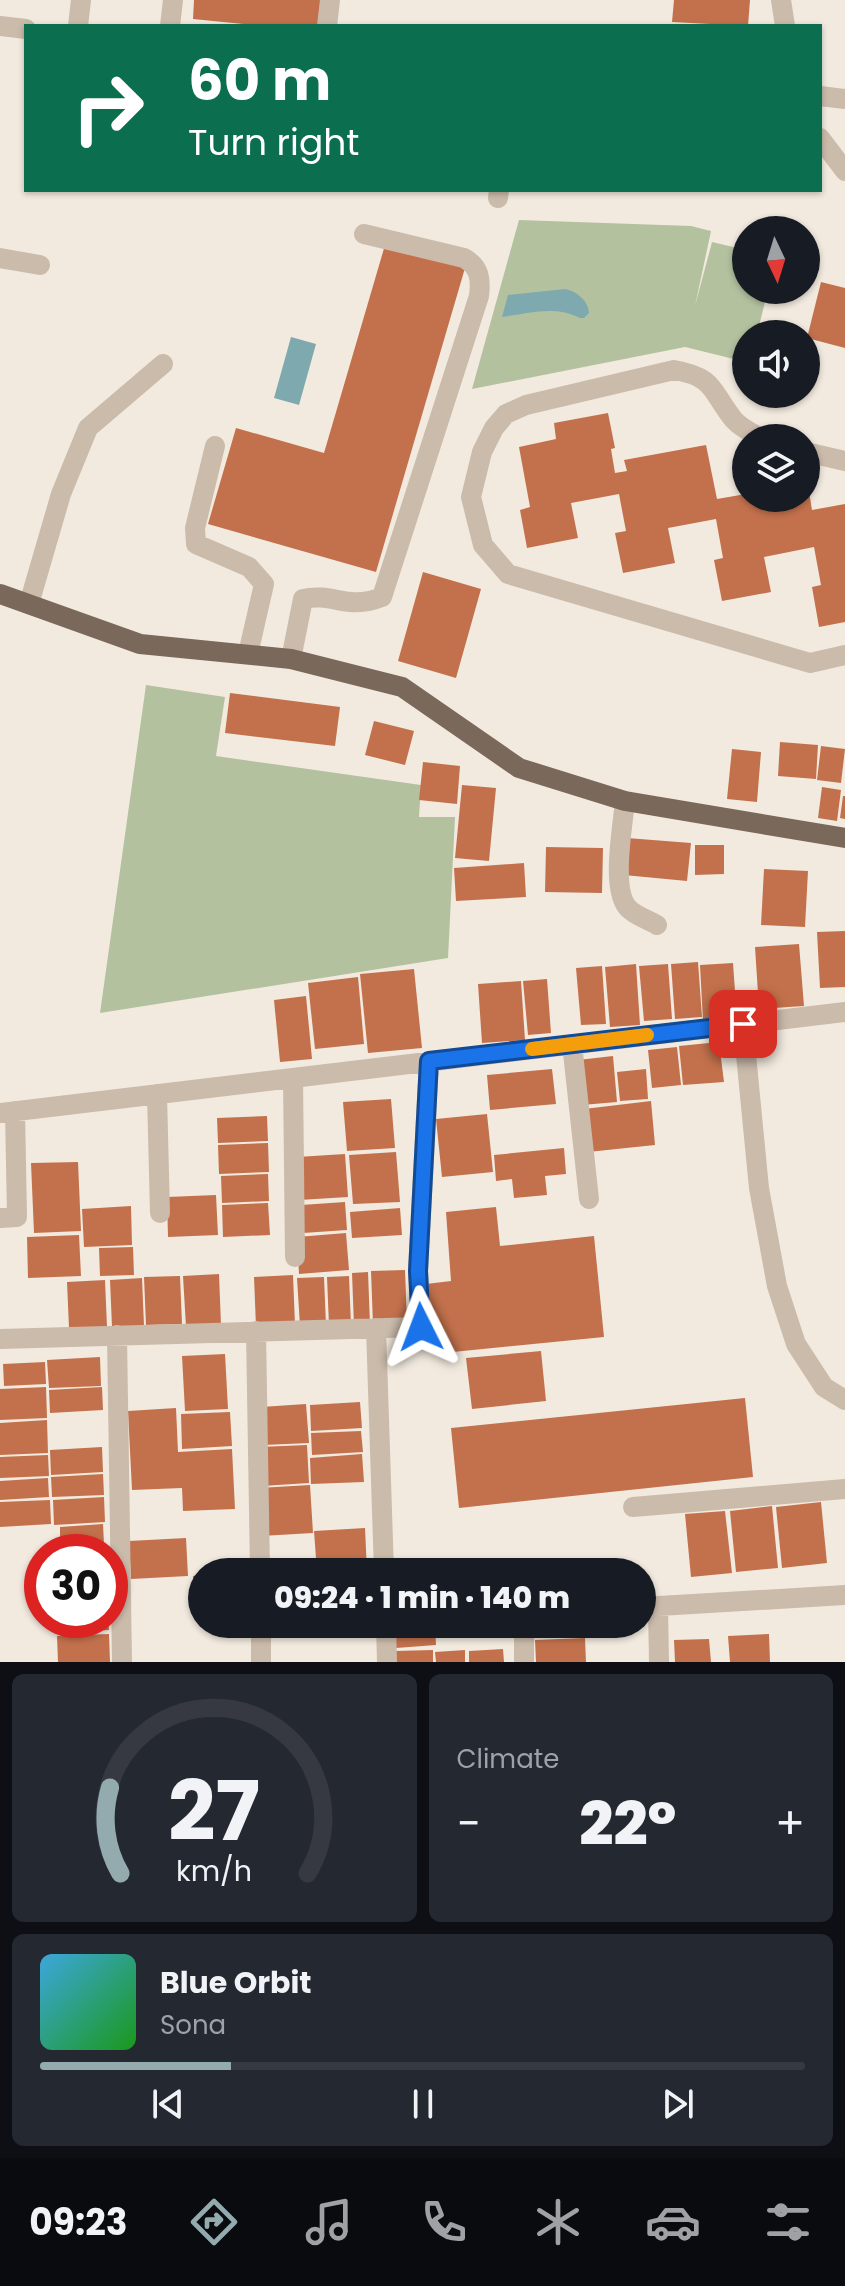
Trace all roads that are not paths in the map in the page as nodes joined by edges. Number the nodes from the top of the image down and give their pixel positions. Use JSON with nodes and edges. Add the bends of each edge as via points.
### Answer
{"nodes":[{"id":1,"x":81,"y":0,"type":"edge"},
{"id":2,"x":173,"y":0,"type":"edge"},
{"id":3,"x":330,"y":0,"type":"edge"},
{"id":4,"x":781,"y":0,"type":"edge"},
{"id":5,"x":78,"y":24,"type":"edge"},
{"id":6,"x":170,"y":24,"type":"edge"},
{"id":7,"x":327,"y":24,"type":"edge"},
{"id":8,"x":785,"y":24,"type":"edge"},
{"id":9,"x":0,"y":26,"type":"edge"},
{"id":10,"x":24,"y":29,"type":"edge"},
{"id":11,"x":822,"y":96,"type":"edge"},
{"id":12,"x":845,"y":99,"type":"edge"},
{"id":13,"x":822,"y":141,"type":"edge"},
{"id":14,"x":845,"y":171,"type":"edge"},
{"id":15,"x":364,"y":234,"type":"dead end"},
{"id":16,"x":0,"y":258,"type":"edge"},
{"id":17,"x":40,"y":265,"type":"dead end"},
{"id":18,"x":163,"y":364,"type":"dead end"},
{"id":19,"x":739,"y":424,"type":"edge"},
{"id":20,"x":215,"y":446,"type":"dead end"},
{"id":21,"x":820,"y":455,"type":"edge"},
{"id":22,"x":845,"y":461,"type":"edge"},
{"id":23,"x":0,"y":594,"type":"edge"},
{"id":24,"x":29,"y":604,"type":"junction"},
{"id":25,"x":248,"y":654,"type":"junction"},
{"id":26,"x":845,"y":655,"type":"edge"},
{"id":27,"x":291,"y":659,"type":"junction"},
{"id":28,"x":625,"y":801,"type":"junction"},
{"id":29,"x":845,"y":838,"type":"edge"},
{"id":30,"x":657,"y":925,"type":"dead end"},
{"id":31,"x":845,"y":1012,"type":"edge"},
{"id":32,"x":743,"y":1024,"type":"junction"},
{"id":33,"x":572,"y":1044,"type":"junction"},
{"id":34,"x":429,"y":1061,"type":"junction"},
{"id":35,"x":293,"y":1078,"type":"junction"},
{"id":36,"x":157,"y":1094,"type":"junction"},
{"id":37,"x":8,"y":1112,"type":"edge"},
{"id":38,"x":589,"y":1199,"type":"dead end"},
{"id":39,"x":160,"y":1213,"type":"dead end"},
{"id":40,"x":0,"y":1218,"type":"edge"},
{"id":41,"x":295,"y":1257,"type":"dead end"},
{"id":42,"x":376,"y":1328,"type":"junction"},
{"id":43,"x":256,"y":1331,"type":"junction"},
{"id":44,"x":117,"y":1335,"type":"junction"},
{"id":45,"x":0,"y":1339,"type":"edge"},
{"id":46,"x":845,"y":1400,"type":"edge"},
{"id":47,"x":845,"y":1489,"type":"edge"},
{"id":48,"x":633,"y":1507,"type":"dead end"},
{"id":49,"x":260,"y":1558,"type":"edge"},
{"id":50,"x":384,"y":1558,"type":"edge"},
{"id":51,"x":845,"y":1595,"type":"edge"},
{"id":52,"x":656,"y":1607,"type":"edge"},
{"id":53,"x":261,"y":1638,"type":"edge"},
{"id":54,"x":386,"y":1638,"type":"edge"},
{"id":55,"x":524,"y":1638,"type":"edge"},
{"id":56,"x":655,"y":1638,"type":"edge"},
{"id":57,"x":122,"y":1662,"type":"edge"},
{"id":58,"x":261,"y":1662,"type":"edge"},
{"id":59,"x":387,"y":1662,"type":"edge"},
{"id":60,"x":524,"y":1662,"type":"edge"},
{"id":61,"x":659,"y":1662,"type":"edge"}],
"edges":[{"from":1,"to":5,"type":"street"},
{"from":2,"to":6,"type":"street"},
{"from":3,"to":7,"type":"street"},
{"from":4,"to":8,"type":"street"},
{"from":9,"to":10,"type":"street"},
{"from":11,"to":12,"type":"street"},
{"from":13,"to":14,"type":"street"},
{"from":15,"to":27,"type":"street","via":[[464,258],[481,279],[479,296],[382,597],[353,604],[316,596],[303,599]]},
{"from":16,"to":17,"type":"street"},
{"from":18,"to":24,"type":"street","via":[[88,428],[61,494]]},
{"from":19,"to":26,"type":"street","via":[[717,391],[695,374],[674,370],[506,414],[482,452],[471,497],[483,545],[508,574],[810,663]]},
{"from":20,"to":25,"type":"street","via":[[195,528],[196,544],[249,567],[264,584]]},
{"from":21,"to":22,"type":"street"},
{"from":23,"to":24,"type":"main road"},
{"from":24,"to":25,"type":"main road","via":[[140,644]]},
{"from":25,"to":27,"type":"main road"},
{"from":27,"to":28,"type":"main road","via":[[402,687],[519,768]]},
{"from":28,"to":29,"type":"main road"},
{"from":28,"to":30,"type":"street","via":[[620,896],[628,909]]},
{"from":31,"to":32,"type":"street"},
{"from":32,"to":33,"type":"street"},
{"from":32,"to":46,"type":"street","via":[[759,1188],[777,1286],[796,1344],[824,1387]]},
{"from":33,"to":34,"type":"street"},
{"from":33,"to":38,"type":"street"},
{"from":34,"to":35,"type":"street"},
{"from":34,"to":42,"type":"street","via":[[418,1271],[421,1327]]},
{"from":35,"to":36,"type":"street"},
{"from":35,"to":41,"type":"street"},
{"from":36,"to":37,"type":"street"},
{"from":36,"to":39,"type":"street"},
{"from":37,"to":40,"type":"street","via":[[17,1217]]},
{"from":42,"to":43,"type":"street"},
{"from":42,"to":50,"type":"street"},
{"from":43,"to":44,"type":"street"},
{"from":43,"to":49,"type":"street"},
{"from":44,"to":45,"type":"street"},
{"from":44,"to":57,"type":"street"},
{"from":47,"to":48,"type":"street"},
{"from":51,"to":52,"type":"street"},
{"from":53,"to":58,"type":"street"},
{"from":54,"to":59,"type":"street"},
{"from":55,"to":60,"type":"street"},
{"from":56,"to":61,"type":"street"}]}
